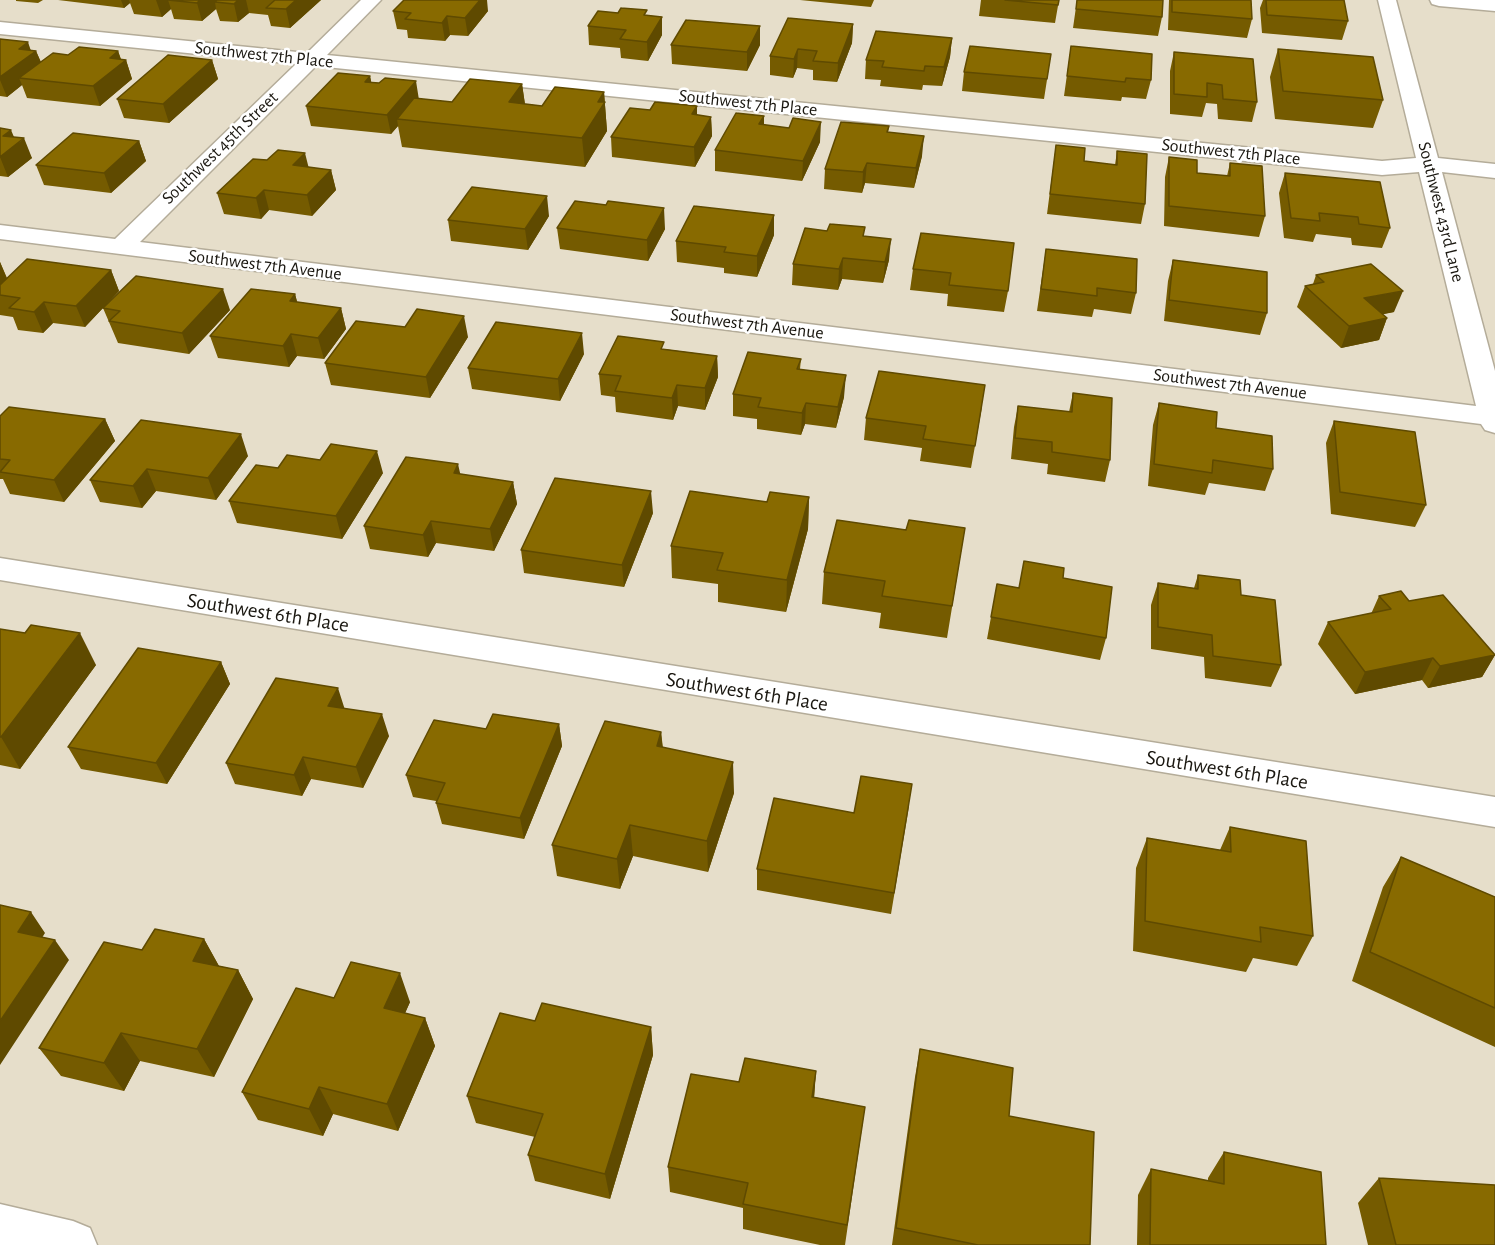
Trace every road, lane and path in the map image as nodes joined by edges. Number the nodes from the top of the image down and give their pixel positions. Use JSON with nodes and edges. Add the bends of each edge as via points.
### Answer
{"nodes":[{"id":1,"x":372,"y":0,"type":"edge"},
{"id":2,"x":1387,"y":0,"type":"edge"},
{"id":3,"x":1439,"y":0,"type":"edge"},
{"id":4,"x":1495,"y":5,"type":"edge"},
{"id":5,"x":0,"y":28,"type":"edge"},
{"id":6,"x":312,"y":59,"type":"junction"},
{"id":7,"x":1430,"y":164,"type":"junction"},
{"id":8,"x":1495,"y":171,"type":"edge"},
{"id":9,"x":0,"y":232,"type":"edge"},
{"id":10,"x":121,"y":247,"type":"junction"},
{"id":11,"x":1494,"y":419,"type":"edge"},
{"id":12,"x":0,"y":569,"type":"edge"},
{"id":13,"x":1495,"y":813,"type":"edge"},
{"id":14,"x":0,"y":1227,"type":"edge"},
{"id":15,"x":73,"y":1245,"type":"edge"}],
"edges":[{"from":1,"to":6,"type":"street","name":"Southwest 45th Street"},
{"from":2,"to":7,"type":"street","name":"Southwest 43rd Lane"},
{"from":3,"to":4,"type":"street"},
{"from":5,"to":6,"type":"street","name":"Southwest 7th Place"},
{"from":6,"to":7,"type":"street","name":"Southwest 7th Place","via":[[1382,168]]},
{"from":6,"to":10,"type":"street","name":"Southwest 45th Street"},
{"from":7,"to":8,"type":"street","name":"Southwest 7th Place"},
{"from":7,"to":11,"type":"street","name":"Southwest 43rd Lane"},
{"from":9,"to":10,"type":"street","name":"Southwest 7th Avenue"},
{"from":10,"to":11,"type":"street","name":"Southwest 7th Avenue"},
{"from":12,"to":13,"type":"street","name":"Southwest 6th Place"},
{"from":14,"to":15,"type":"street"}]}
